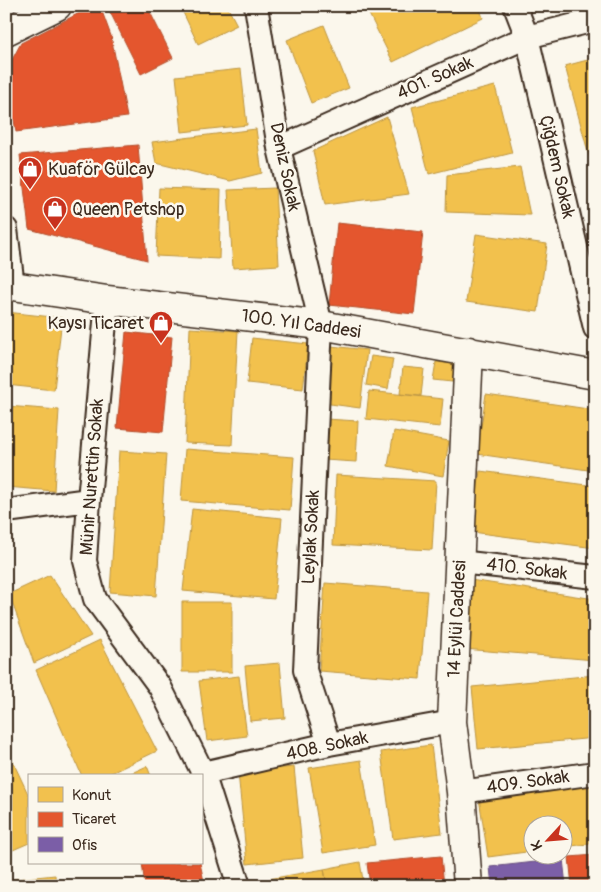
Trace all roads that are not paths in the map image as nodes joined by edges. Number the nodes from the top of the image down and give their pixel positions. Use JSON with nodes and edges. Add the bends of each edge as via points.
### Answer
{"nodes":[{"id":1,"x":57,"y":6,"type":"edge"},
{"id":2,"x":256,"y":6,"type":"edge"},
{"id":3,"x":515,"y":6,"type":"edge"},
{"id":4,"x":595,"y":20,"type":"edge"},
{"id":5,"x":6,"y":31,"type":"edge"},
{"id":6,"x":527,"y":37,"type":"junction"},
{"id":7,"x":279,"y":148,"type":"junction"},
{"id":8,"x":6,"y":229,"type":"edge"},
{"id":9,"x":10,"y":285,"type":"edge"},
{"id":10,"x":107,"y":300,"type":"junction"},
{"id":11,"x":320,"y":325,"type":"junction"},
{"id":12,"x":595,"y":328,"type":"edge"},
{"id":13,"x":469,"y":351,"type":"junction"},
{"id":14,"x":595,"y":375,"type":"edge"},
{"id":15,"x":89,"y":500,"type":"junction"},
{"id":16,"x":6,"y":511,"type":"edge"},
{"id":17,"x":459,"y":562,"type":"junction"},
{"id":18,"x":595,"y":577,"type":"edge"},
{"id":19,"x":452,"y":722,"type":"junction"},
{"id":20,"x":329,"y":744,"type":"junction"},
{"id":21,"x":203,"y":773,"type":"junction"},
{"id":22,"x":595,"y":773,"type":"edge"},
{"id":23,"x":461,"y":792,"type":"junction"},
{"id":24,"x":239,"y":886,"type":"edge"},
{"id":25,"x":468,"y":886,"type":"edge"}],
"edges":[{"from":1,"to":5,"type":"street"},
{"from":2,"to":7,"type":"street","name":"Deniz Sokak"},
{"from":3,"to":6,"type":"street","name":"Çiğdem Sokak"},
{"from":4,"to":6,"type":"street","name":"401. Sokak"},
{"from":6,"to":7,"type":"street","name":"401. Sokak"},
{"from":6,"to":12,"type":"street","name":"Çiğdem Sokak"},
{"from":7,"to":11,"type":"street","name":"Deniz Sokak"},
{"from":8,"to":9,"type":"street"},
{"from":9,"to":10,"type":"street","name":"100. Yıl Caddesi"},
{"from":10,"to":11,"type":"street","name":"100. Yıl Caddesi"},
{"from":10,"to":15,"type":"street","name":"Münir Nurettin Sokak"},
{"from":11,"to":13,"type":"street","name":"100. Yıl Caddesi"},
{"from":11,"to":20,"type":"street","name":"Leylak Sokak","via":[[305,670]]},
{"from":13,"to":14,"type":"street","name":"100. Yıl Caddesi"},
{"from":13,"to":17,"type":"street","name":"14 Eylül Caddesi"},
{"from":15,"to":16,"type":"street"},
{"from":15,"to":21,"type":"street","name":"Münir Nurettin Sokak","via":[[85,561],[95,599],[160,687]]},
{"from":17,"to":18,"type":"street","name":"410. Sokak"},
{"from":17,"to":19,"type":"street","name":"14 Eylül Caddesi"},
{"from":19,"to":20,"type":"street","name":"408. Sokak"},
{"from":19,"to":23,"type":"street","name":"14 Eylül Caddesi"},
{"from":20,"to":21,"type":"street","name":"408. Sokak"},
{"from":21,"to":24,"type":"street","name":"Münir Nurettin Sokak"},
{"from":22,"to":23,"type":"street","name":"409. Sokak"},
{"from":23,"to":25,"type":"street","name":"14 Eylül Caddesi"}]}
